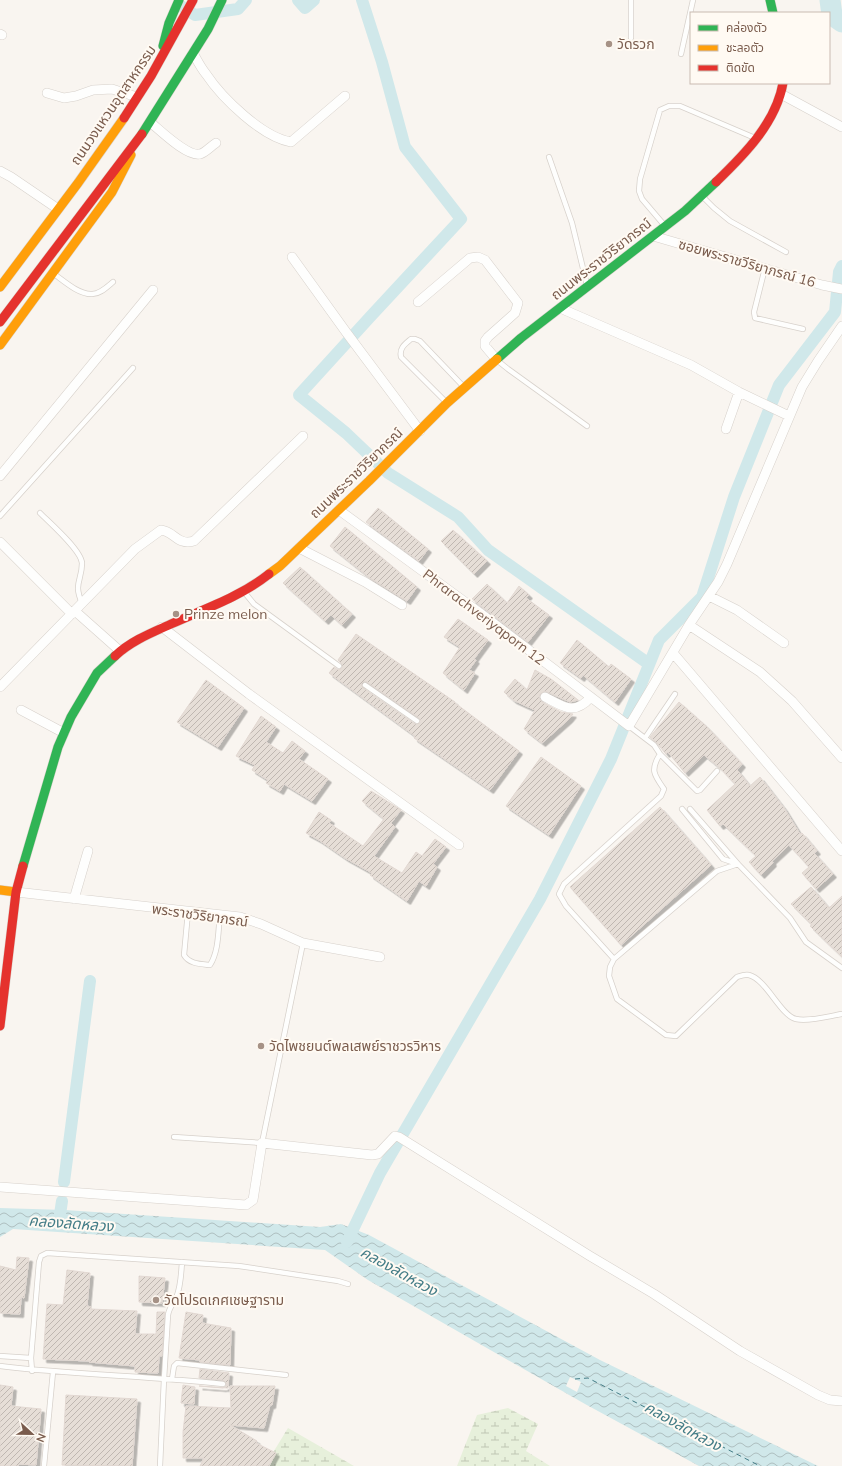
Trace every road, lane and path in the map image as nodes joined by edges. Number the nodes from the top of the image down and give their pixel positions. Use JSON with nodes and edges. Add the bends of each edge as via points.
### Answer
{"nodes":[{"id":1,"x":179,"y":0,"type":"edge"},
{"id":2,"x":193,"y":0,"type":"edge"},
{"id":3,"x":222,"y":0,"type":"edge"},
{"id":4,"x":631,"y":0,"type":"edge"},
{"id":5,"x":693,"y":0,"type":"edge"},
{"id":6,"x":770,"y":0,"type":"edge"},
{"id":7,"x":690,"y":12,"type":"edge"},
{"id":8,"x":773,"y":12,"type":"edge"},
{"id":9,"x":690,"y":14,"type":"edge"},
{"id":10,"x":631,"y":38,"type":"dead end"},
{"id":11,"x":193,"y":53,"type":"junction"},
{"id":12,"x":681,"y":54,"type":"dead end"},
{"id":13,"x":158,"y":63,"type":"junction"},
{"id":14,"x":783,"y":84,"type":"edge"},
{"id":15,"x":47,"y":93,"type":"dead end"},
{"id":16,"x":781,"y":94,"type":"junction"},
{"id":17,"x":345,"y":96,"type":"dead end"},
{"id":18,"x":137,"y":97,"type":"junction"},
{"id":19,"x":150,"y":122,"type":"junction"},
{"id":20,"x":842,"y":127,"type":"edge"},
{"id":21,"x":142,"y":134,"type":"junction"},
{"id":22,"x":757,"y":138,"type":"junction"},
{"id":23,"x":216,"y":143,"type":"dead end"},
{"id":24,"x":549,"y":157,"type":"dead end"},
{"id":25,"x":0,"y":171,"type":"edge"},
{"id":26,"x":702,"y":195,"type":"junction"},
{"id":27,"x":58,"y":209,"type":"junction"},
{"id":28,"x":49,"y":220,"type":"junction"},
{"id":29,"x":666,"y":226,"type":"junction"},
{"id":30,"x":653,"y":236,"type":"junction"},
{"id":31,"x":786,"y":252,"type":"dead end"},
{"id":32,"x":292,"y":257,"type":"dead end"},
{"id":33,"x":765,"y":268,"type":"junction"},
{"id":34,"x":52,"y":273,"type":"junction"},
{"id":35,"x":0,"y":277,"type":"edge"},
{"id":36,"x":113,"y":282,"type":"dead end"},
{"id":37,"x":0,"y":287,"type":"edge"},
{"id":38,"x":587,"y":288,"type":"junction"},
{"id":39,"x":842,"y":289,"type":"edge"},
{"id":40,"x":153,"y":290,"type":"dead end"},
{"id":41,"x":418,"y":302,"type":"dead end"},
{"id":42,"x":560,"y":308,"type":"junction"},
{"id":43,"x":0,"y":322,"type":"edge"},
{"id":44,"x":842,"y":326,"type":"edge"},
{"id":45,"x":803,"y":329,"type":"dead end"},
{"id":46,"x":0,"y":345,"type":"edge"},
{"id":47,"x":496,"y":359,"type":"junction"},
{"id":48,"x":132,"y":368,"type":"dead end"},
{"id":49,"x":465,"y":388,"type":"junction"},
{"id":50,"x":739,"y":392,"type":"junction"},
{"id":51,"x":447,"y":403,"type":"junction"},
{"id":52,"x":789,"y":416,"type":"junction"},
{"id":53,"x":587,"y":426,"type":"dead end"},
{"id":54,"x":726,"y":429,"type":"dead end"},
{"id":55,"x":420,"y":431,"type":"junction"},
{"id":56,"x":303,"y":436,"type":"dead end"},
{"id":57,"x":0,"y":476,"type":"edge"},
{"id":58,"x":339,"y":510,"type":"junction"},
{"id":59,"x":40,"y":513,"type":"dead end"},
{"id":60,"x":0,"y":516,"type":"edge"},
{"id":61,"x":0,"y":542,"type":"edge"},
{"id":62,"x":299,"y":548,"type":"junction"},
{"id":63,"x":244,"y":592,"type":"junction"},
{"id":64,"x":709,"y":596,"type":"junction"},
{"id":65,"x":82,"y":603,"type":"junction"},
{"id":66,"x":402,"y":605,"type":"dead end"},
{"id":67,"x":73,"y":612,"type":"junction"},
{"id":68,"x":689,"y":626,"type":"junction"},
{"id":69,"x":162,"y":627,"type":"junction"},
{"id":70,"x":784,"y":643,"type":"dead end"},
{"id":71,"x":120,"y":651,"type":"junction"},
{"id":72,"x":673,"y":653,"type":"junction"},
{"id":73,"x":339,"y":666,"type":"dead end"},
{"id":74,"x":365,"y":685,"type":"dead end"},
{"id":75,"x":0,"y":687,"type":"edge"},
{"id":76,"x":675,"y":694,"type":"dead end"},
{"id":77,"x":545,"y":697,"type":"dead end"},
{"id":78,"x":591,"y":697,"type":"junction"},
{"id":79,"x":21,"y":710,"type":"dead end"},
{"id":80,"x":417,"y":721,"type":"dead end"},
{"id":81,"x":628,"y":725,"type":"junction"},
{"id":82,"x":64,"y":733,"type":"junction"},
{"id":83,"x":645,"y":738,"type":"junction"},
{"id":84,"x":660,"y":754,"type":"junction"},
{"id":85,"x":842,"y":758,"type":"edge"},
{"id":86,"x":717,"y":771,"type":"dead end"},
{"id":87,"x":682,"y":809,"type":"dead end"},
{"id":88,"x":690,"y":810,"type":"dead end"},
{"id":89,"x":459,"y":845,"type":"dead end"},
{"id":90,"x":88,"y":851,"type":"dead end"},
{"id":91,"x":842,"y":851,"type":"edge"},
{"id":92,"x":738,"y":864,"type":"junction"},
{"id":93,"x":0,"y":890,"type":"edge"},
{"id":94,"x":16,"y":892,"type":"junction"},
{"id":95,"x":74,"y":899,"type":"junction"},
{"id":96,"x":188,"y":912,"type":"junction"},
{"id":97,"x":220,"y":915,"type":"junction"},
{"id":98,"x":303,"y":943,"type":"junction"},
{"id":99,"x":380,"y":956,"type":"dead end"},
{"id":100,"x":614,"y":959,"type":"junction"},
{"id":101,"x":842,"y":968,"type":"edge"},
{"id":102,"x":842,"y":1014,"type":"edge"},
{"id":103,"x":0,"y":1026,"type":"edge"},
{"id":104,"x":174,"y":1137,"type":"dead end"},
{"id":105,"x":262,"y":1143,"type":"junction"},
{"id":106,"x":0,"y":1187,"type":"edge"},
{"id":107,"x":182,"y":1262,"type":"junction"},
{"id":108,"x":348,"y":1284,"type":"dead end"},
{"id":109,"x":0,"y":1356,"type":"edge"},
{"id":110,"x":31,"y":1358,"type":"junction"},
{"id":111,"x":0,"y":1368,"type":"edge"},
{"id":112,"x":32,"y":1370,"type":"junction"},
{"id":113,"x":53,"y":1372,"type":"junction"},
{"id":114,"x":286,"y":1375,"type":"dead end"},
{"id":115,"x":164,"y":1379,"type":"junction"},
{"id":116,"x":172,"y":1379,"type":"junction"},
{"id":117,"x":223,"y":1384,"type":"dead end"},
{"id":118,"x":842,"y":1401,"type":"edge"},
{"id":119,"x":44,"y":1466,"type":"edge"},
{"id":120,"x":160,"y":1466,"type":"edge"}],
"edges":[{"from":1,"to":13,"type":"main road","via":[[169,23]]},
{"from":2,"to":13,"type":"main road","name":"ถนนวงแหวนอุตสาหกรรม"},
{"from":3,"to":11,"type":"main road"},
{"from":4,"to":10,"type":"lane"},
{"from":5,"to":7,"type":"lane"},
{"from":6,"to":8,"type":"main road"},
{"from":9,"to":12,"type":"lane"},
{"from":11,"to":17,"type":"street","via":[[206,74],[237,108],[281,140],[291,142]]},
{"from":11,"to":19,"type":"main road"},
{"from":13,"to":18,"type":"main road","name":"ถนนวงแหวนอุตสาหกรรม"},
{"from":14,"to":16,"type":"main road","name":"ถนนพระราชวิริยาภรณ์"},
{"from":15,"to":18,"type":"street","via":[[64,98],[94,90],[112,89]]},
{"from":16,"to":20,"type":"street"},
{"from":16,"to":22,"type":"main road","name":"ถนนพระราชวิริยาภรณ์","via":[[773,114]]},
{"from":18,"to":27,"type":"main road","name":"ถนนวงแหวนอุตสาหกรรม"},
{"from":19,"to":21,"type":"main road"},
{"from":19,"to":23,"type":"street","via":[[175,143],[194,154],[202,154]]},
{"from":21,"to":34,"type":"main road","via":[[112,192]]},
{"from":21,"to":43,"type":"main road"},
{"from":22,"to":26,"type":"main road","name":"ถนนพระราชวิริยาภรณ์"},
{"from":22,"to":29,"type":"lane","via":[[680,106],[669,106],[660,110],[639,191],[642,199]]},
{"from":24,"to":38,"type":"lane","via":[[572,223]]},
{"from":25,"to":27,"type":"street"},
{"from":26,"to":29,"type":"main road","name":"ถนนพระราชวิริยาภรณ์"},
{"from":26,"to":31,"type":"lane","via":[[730,221]]},
{"from":27,"to":28,"type":"main road","name":"ถนนวงแหวนอุตสาหกรรม"},
{"from":28,"to":35,"type":"main road","name":"ถนนวงแหวนอุตสาหกรรม"},
{"from":28,"to":37,"type":"main road","name":"ถนนวงแหวนอุตสาหกรรม"},
{"from":29,"to":30,"type":"main road","name":"ถนนพระราชวิริยาภรณ์"},
{"from":30,"to":33,"type":"street","name":"ซอยพระราชวีริยาภรณ์ 16"},
{"from":30,"to":38,"type":"main road","name":"ถนนพระราชวิริยาภรณ์"},
{"from":32,"to":55,"type":"street"},
{"from":33,"to":39,"type":"street","name":"ซอยพระราชวีริยาภรณ์ 16"},
{"from":33,"to":45,"type":"lane","via":[[754,318]]},
{"from":34,"to":36,"type":"lane","via":[[79,291],[91,295]]},
{"from":34,"to":46,"type":"main road"},
{"from":38,"to":42,"type":"main road","name":"ถนนพระราชวิริยาภรณ์"},
{"from":40,"to":57,"type":"street"},
{"from":41,"to":47,"type":"street","via":[[470,258],[478,257],[485,260],[518,303],[515,313],[485,341],[485,346]]},
{"from":42,"to":47,"type":"main road","name":"ถนนพระราชวิริยาภรณ์"},
{"from":42,"to":50,"type":"street","via":[[691,366]]},
{"from":44,"to":52,"type":"street","via":[[802,387]]},
{"from":47,"to":49,"type":"main road","name":"ถนนพระราชวิริยาภรณ์"},
{"from":47,"to":53,"type":"lane"},
{"from":48,"to":60,"type":"lane"},
{"from":49,"to":51,"type":"main road","name":"ถนนพระราชวิริยาภรณ์"},
{"from":49,"to":51,"type":"lane","via":[[420,341],[411,338],[401,348],[401,357]]},
{"from":50,"to":52,"type":"street"},
{"from":50,"to":54,"type":"street"},
{"from":51,"to":55,"type":"main road","name":"ถนนพระราชวิริยาภรณ์"},
{"from":52,"to":64,"type":"street","via":[[727,564]]},
{"from":55,"to":58,"type":"main road","name":"ถนนพระราชวิริยาภรณ์"},
{"from":56,"to":65,"type":"street","via":[[194,540],[182,542],[164,530],[153,534]]},
{"from":58,"to":62,"type":"main road","name":"ถนนพระราชวิริยาภรณ์"},
{"from":58,"to":78,"type":"street","name":"Phrarachveriyaporn 12"},
{"from":59,"to":65,"type":"lane","via":[[78,552],[82,563],[77,588]]},
{"from":61,"to":67,"type":"street"},
{"from":62,"to":63,"type":"main road","name":"ถนนพระราชวิริยาภรณ์","via":[[280,566]]},
{"from":62,"to":66,"type":"street","via":[[365,582]]},
{"from":63,"to":69,"type":"main road","name":"ถนนพระราชวิริยาภรณ์"},
{"from":63,"to":73,"type":"lane","via":[[254,604]]},
{"from":64,"to":68,"type":"street"},
{"from":64,"to":70,"type":"street","via":[[737,610]]},
{"from":65,"to":67,"type":"street"},
{"from":67,"to":71,"type":"street"},
{"from":67,"to":75,"type":"street"},
{"from":68,"to":72,"type":"street"},
{"from":68,"to":85,"type":"street","via":[[760,672],[792,701]]},
{"from":69,"to":71,"type":"main road","name":"ถนนพระราชวิริยาภรณ์"},
{"from":69,"to":89,"type":"street","via":[[249,694]]},
{"from":71,"to":82,"type":"main road","name":"ถนนพระราชวิริยาภรณ์","via":[[97,673]]},
{"from":72,"to":81,"type":"street"},
{"from":72,"to":91,"type":"street"},
{"from":74,"to":80,"type":"lane"},
{"from":76,"to":83,"type":"lane"},
{"from":77,"to":78,"type":"street","via":[[564,707],[576,708]]},
{"from":78,"to":81,"type":"street","name":"Phrarachveriyaporn 12"},
{"from":79,"to":82,"type":"street"},
{"from":81,"to":83,"type":"lane"},
{"from":82,"to":94,"type":"main road","name":"ถนนพระราชวิริยาภรณ์","via":[[53,761]]},
{"from":83,"to":84,"type":"lane"},
{"from":84,"to":86,"type":"lane","via":[[697,791]]},
{"from":84,"to":100,"type":"lane","via":[[654,764],[654,773],[664,789],[661,796],[564,884],[559,894],[566,906]]},
{"from":87,"to":92,"type":"lane","via":[[723,859]]},
{"from":88,"to":92,"type":"lane"},
{"from":90,"to":95,"type":"street"},
{"from":92,"to":100,"type":"lane","via":[[717,871]]},
{"from":92,"to":101,"type":"lane","via":[[790,918],[806,942]]},
{"from":93,"to":94,"type":"main road"},
{"from":94,"to":95,"type":"street","name":"พระราชวิริยาภรณ์"},
{"from":94,"to":103,"type":"main road","name":"ถนนพระราชวิริยาภรณ์"},
{"from":95,"to":96,"type":"street","name":"พระราชวิริยาภรณ์"},
{"from":96,"to":97,"type":"street","name":"พระราชวิริยาภรณ์"},
{"from":96,"to":97,"type":"lane","via":[[184,955],[186,959],[210,965],[214,958]]},
{"from":97,"to":98,"type":"street","name":"พระราชวิริยาภรณ์","via":[[261,924]]},
{"from":98,"to":99,"type":"street","name":"พระราชวิริยาภรณ์"},
{"from":98,"to":105,"type":"lane"},
{"from":100,"to":102,"type":"lane","via":[[609,976],[617,999],[666,1036],[676,1036],[737,977],[745,975],[755,978],[788,1015],[795,1019]]},
{"from":104,"to":105,"type":"lane"},
{"from":105,"to":106,"type":"street","via":[[253,1200],[246,1205]]},
{"from":105,"to":118,"type":"street","via":[[372,1155],[378,1154],[395,1136],[400,1136],[654,1294],[740,1351],[818,1395]]},
{"from":107,"to":108,"type":"lane","via":[[239,1266]]},
{"from":107,"to":110,"type":"lane","via":[[47,1253],[41,1256]]},
{"from":107,"to":115,"type":"lane","via":[[181,1279],[169,1311]]},
{"from":109,"to":110,"type":"lane"},
{"from":110,"to":112,"type":"lane"},
{"from":111,"to":112,"type":"lane"},
{"from":112,"to":113,"type":"lane"},
{"from":113,"to":115,"type":"lane"},
{"from":113,"to":119,"type":"lane"},
{"from":114,"to":116,"type":"lane","via":[[177,1363]]},
{"from":115,"to":116,"type":"lane"},
{"from":115,"to":120,"type":"lane"},
{"from":116,"to":117,"type":"lane"}]}
